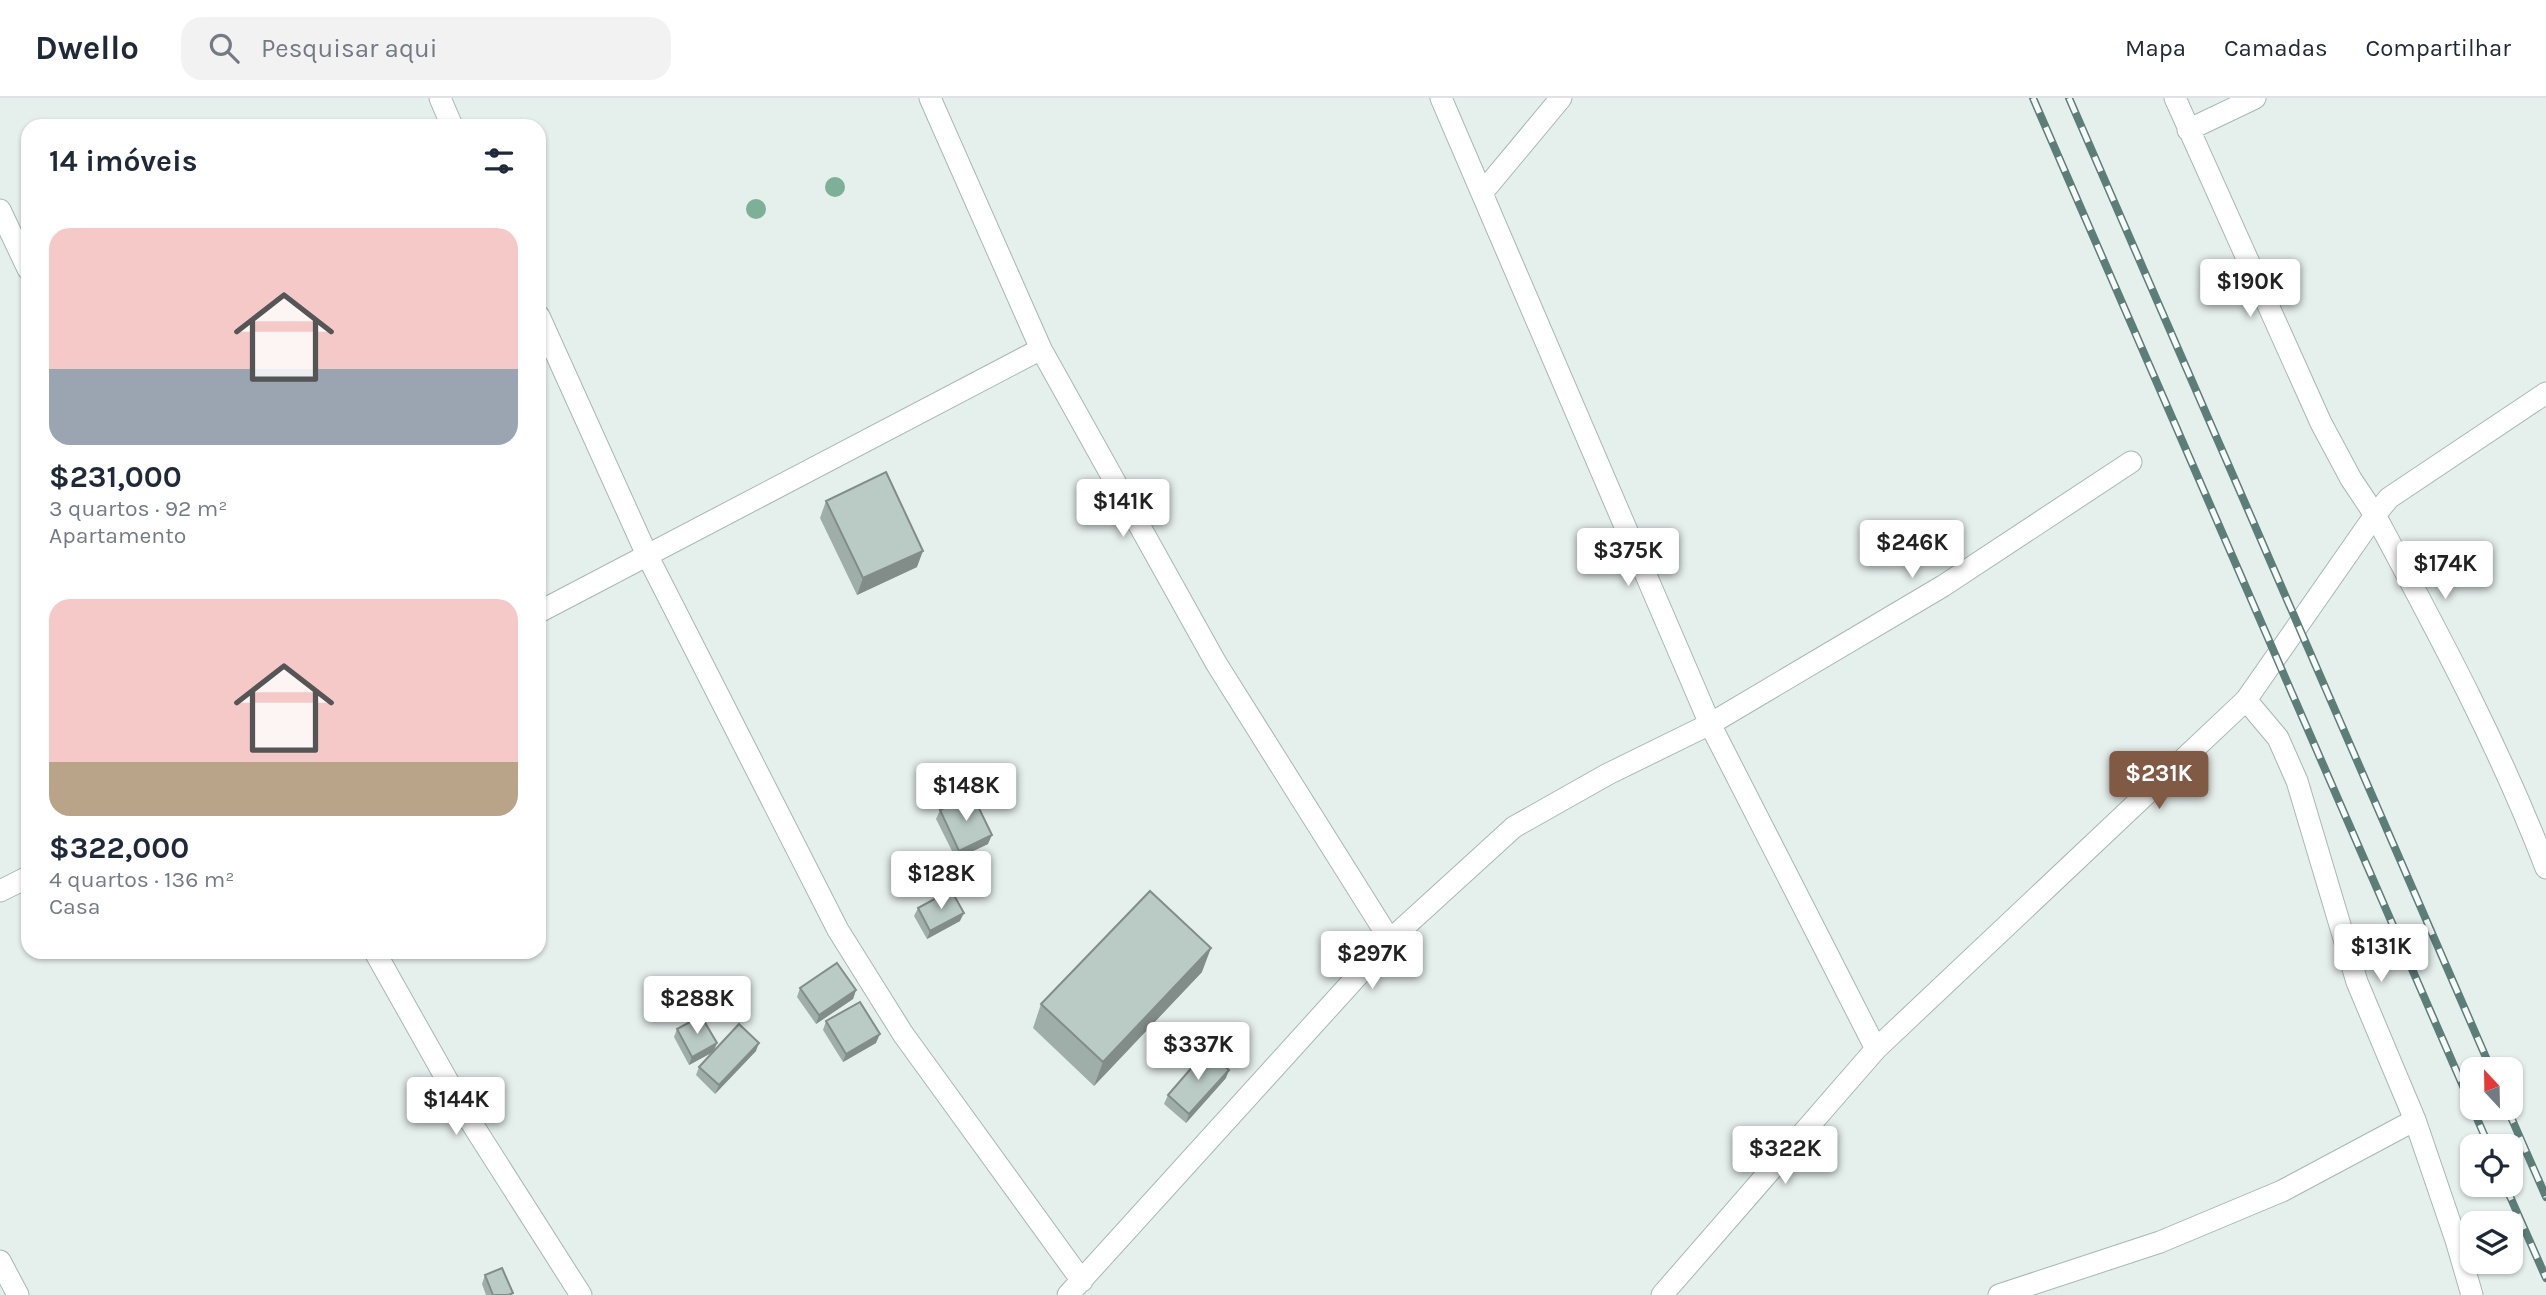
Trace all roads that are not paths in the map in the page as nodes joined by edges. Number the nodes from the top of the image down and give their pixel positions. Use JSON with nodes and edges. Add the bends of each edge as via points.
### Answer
{"nodes":[{"id":1,"x":440,"y":98,"type":"edge"},
{"id":2,"x":930,"y":98,"type":"edge"},
{"id":3,"x":1441,"y":98,"type":"edge"},
{"id":4,"x":1561,"y":98,"type":"edge"},
{"id":5,"x":2175,"y":98,"type":"edge"},
{"id":6,"x":2255,"y":98,"type":"edge"},
{"id":7,"x":449,"y":119,"type":"edge"},
{"id":8,"x":2188,"y":130,"type":"junction"},
{"id":9,"x":1482,"y":193,"type":"junction"},
{"id":10,"x":0,"y":210,"type":"edge"},
{"id":11,"x":21,"y":254,"type":"edge"},
{"id":12,"x":546,"y":331,"type":"edge"},
{"id":13,"x":1041,"y":349,"type":"junction"},
{"id":14,"x":2546,"y":393,"type":"edge"},
{"id":15,"x":2131,"y":462,"type":"dead end"},
{"id":16,"x":2375,"y":515,"type":"junction"},
{"id":17,"x":648,"y":555,"type":"junction"},
{"id":18,"x":546,"y":608,"type":"edge"},
{"id":19,"x":2245,"y":700,"type":"junction"},
{"id":20,"x":1710,"y":724,"type":"junction"},
{"id":21,"x":2546,"y":868,"type":"edge"},
{"id":22,"x":21,"y":880,"type":"edge"},
{"id":23,"x":0,"y":891,"type":"edge"},
{"id":24,"x":1390,"y":940,"type":"junction"},
{"id":25,"x":379,"y":959,"type":"edge"},
{"id":26,"x":1876,"y":1049,"type":"junction"},
{"id":27,"x":2415,"y":1120,"type":"junction"},
{"id":28,"x":0,"y":1261,"type":"edge"},
{"id":29,"x":1075,"y":1288,"type":"edge"},
{"id":30,"x":18,"y":1295,"type":"edge"},
{"id":31,"x":581,"y":1295,"type":"edge"},
{"id":32,"x":1662,"y":1295,"type":"edge"},
{"id":33,"x":1999,"y":1295,"type":"edge"},
{"id":34,"x":2472,"y":1295,"type":"edge"}],
"edges":[{"from":1,"to":7,"type":"street"},
{"from":2,"to":13,"type":"street"},
{"from":3,"to":9,"type":"street"},
{"from":4,"to":9,"type":"street"},
{"from":5,"to":8,"type":"street"},
{"from":6,"to":8,"type":"street"},
{"from":8,"to":16,"type":"street","via":[[2321,422]]},
{"from":9,"to":20,"type":"street"},
{"from":10,"to":11,"type":"street"},
{"from":12,"to":17,"type":"street"},
{"from":13,"to":17,"type":"street"},
{"from":13,"to":24,"type":"street","via":[[1216,663]]},
{"from":14,"to":16,"type":"street","via":[[2389,498]]},
{"from":15,"to":20,"type":"street","via":[[1943,586]]},
{"from":16,"to":19,"type":"street"},
{"from":16,"to":21,"type":"street","via":[[2465,684],[2521,801]]},
{"from":17,"to":18,"type":"street"},
{"from":17,"to":29,"type":"street","via":[[838,930]]},
{"from":19,"to":26,"type":"street"},
{"from":19,"to":27,"type":"street","via":[[2278,738],[2297,781],[2357,982]]},
{"from":20,"to":24,"type":"street","via":[[1514,827]]},
{"from":20,"to":26,"type":"street"},
{"from":22,"to":23,"type":"street"},
{"from":24,"to":29,"type":"street"},
{"from":25,"to":31,"type":"street","via":[[469,1119]]},
{"from":26,"to":32,"type":"street"},
{"from":27,"to":33,"type":"street","via":[[2282,1191],[2160,1242]]},
{"from":27,"to":34,"type":"street"},
{"from":28,"to":30,"type":"street"}]}
